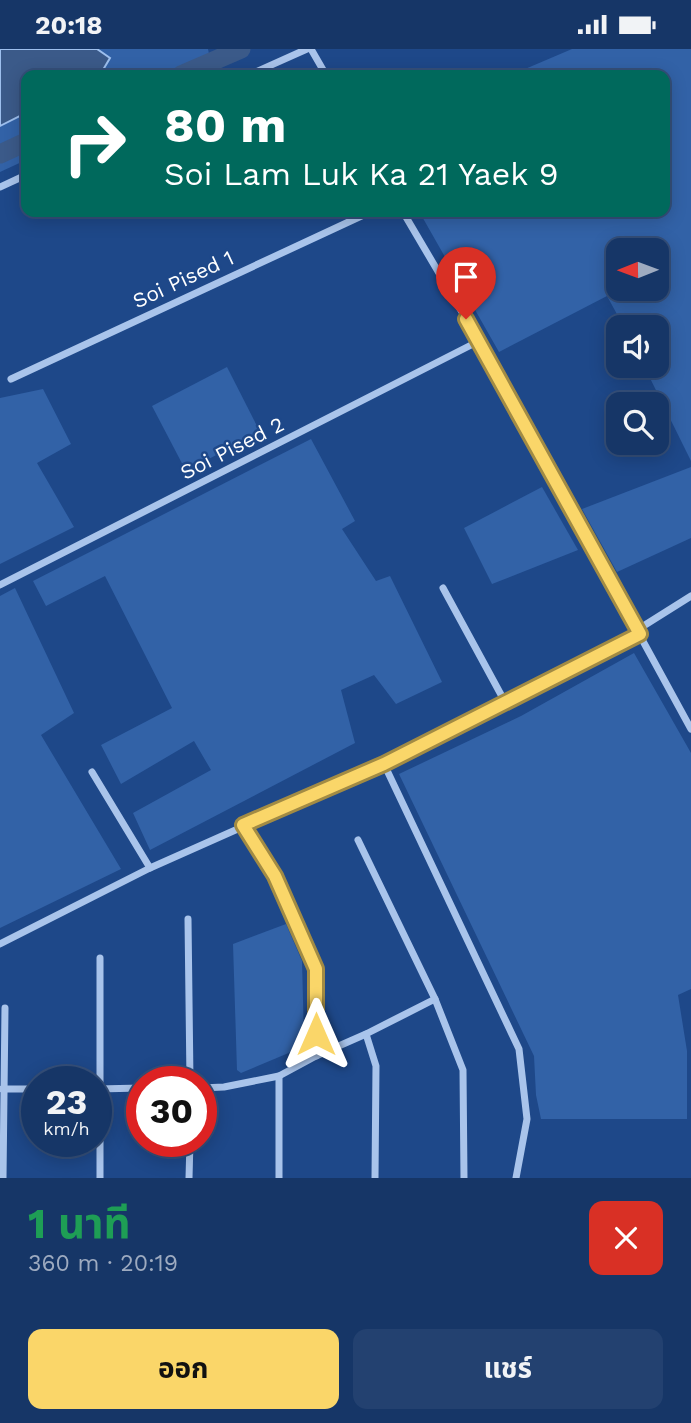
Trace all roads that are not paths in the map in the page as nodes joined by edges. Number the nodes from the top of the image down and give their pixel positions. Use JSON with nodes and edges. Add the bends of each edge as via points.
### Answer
{"nodes":[{"id":1,"x":309,"y":49,"type":"edge"},
{"id":2,"x":261,"y":70,"type":"edge"},
{"id":3,"x":323,"y":70,"type":"edge"},
{"id":4,"x":21,"y":177,"type":"edge"},
{"id":5,"x":0,"y":187,"type":"edge"},
{"id":6,"x":359,"y":217,"type":"edge"},
{"id":7,"x":406,"y":217,"type":"edge"},
{"id":8,"x":479,"y":341,"type":"junction"},
{"id":9,"x":11,"y":379,"type":"dead end"},
{"id":10,"x":0,"y":585,"type":"edge"},
{"id":11,"x":443,"y":588,"type":"dead end"},
{"id":12,"x":691,"y":596,"type":"edge"},
{"id":13,"x":639,"y":632,"type":"junction"},
{"id":14,"x":505,"y":702,"type":"junction"},
{"id":15,"x":691,"y":729,"type":"edge"},
{"id":16,"x":384,"y":764,"type":"junction"},
{"id":17,"x":92,"y":772,"type":"dead end"},
{"id":18,"x":243,"y":825,"type":"junction"},
{"id":19,"x":358,"y":840,"type":"dead end"},
{"id":20,"x":150,"y":868,"type":"junction"},
{"id":21,"x":188,"y":919,"type":"dead end"},
{"id":22,"x":0,"y":944,"type":"edge"},
{"id":23,"x":100,"y":958,"type":"dead end"},
{"id":24,"x":435,"y":999,"type":"junction"},
{"id":25,"x":5,"y":1008,"type":"dead end"},
{"id":26,"x":366,"y":1034,"type":"junction"},
{"id":27,"x":316,"y":1056,"type":"junction"},
{"id":28,"x":98,"y":1066,"type":"edge"},
{"id":29,"x":190,"y":1066,"type":"edge"},
{"id":30,"x":279,"y":1076,"type":"junction"},
{"id":31,"x":217,"y":1087,"type":"edge"},
{"id":32,"x":2,"y":1089,"type":"edge"},
{"id":33,"x":21,"y":1089,"type":"edge"},
{"id":34,"x":100,"y":1157,"type":"edge"},
{"id":35,"x":190,"y":1157,"type":"edge"},
{"id":36,"x":4,"y":1178,"type":"edge"},
{"id":37,"x":100,"y":1178,"type":"edge"},
{"id":38,"x":190,"y":1178,"type":"edge"},
{"id":39,"x":279,"y":1178,"type":"edge"},
{"id":40,"x":375,"y":1178,"type":"edge"},
{"id":41,"x":464,"y":1178,"type":"edge"},
{"id":42,"x":516,"y":1178,"type":"edge"}],
"edges":[{"from":1,"to":2,"type":"street"},
{"from":1,"to":3,"type":"street"},
{"from":4,"to":5,"type":"street"},
{"from":6,"to":9,"type":"street","name":"Soi Pised 1"},
{"from":7,"to":8,"type":"street"},
{"from":8,"to":10,"type":"street","name":"Soi Pised 2"},
{"from":8,"to":13,"type":"street"},
{"from":11,"to":14,"type":"street"},
{"from":12,"to":13,"type":"street"},
{"from":13,"to":14,"type":"street"},
{"from":13,"to":15,"type":"street"},
{"from":14,"to":16,"type":"street"},
{"from":16,"to":18,"type":"street"},
{"from":16,"to":42,"type":"street","via":[[519,1049],[527,1119]]},
{"from":17,"to":20,"type":"street"},
{"from":18,"to":20,"type":"street"},
{"from":18,"to":27,"type":"street","via":[[275,876],[316,969]]},
{"from":19,"to":24,"type":"street"},
{"from":20,"to":22,"type":"street"},
{"from":21,"to":29,"type":"street"},
{"from":23,"to":28,"type":"street"},
{"from":24,"to":26,"type":"street"},
{"from":24,"to":41,"type":"street","via":[[463,1070]]},
{"from":25,"to":32,"type":"street"},
{"from":26,"to":27,"type":"street"},
{"from":26,"to":40,"type":"street","via":[[376,1066]]},
{"from":27,"to":30,"type":"street"},
{"from":30,"to":31,"type":"street"},
{"from":30,"to":39,"type":"street"},
{"from":32,"to":33,"type":"street"},
{"from":32,"to":36,"type":"street"},
{"from":34,"to":37,"type":"street"},
{"from":35,"to":38,"type":"street"}]}
